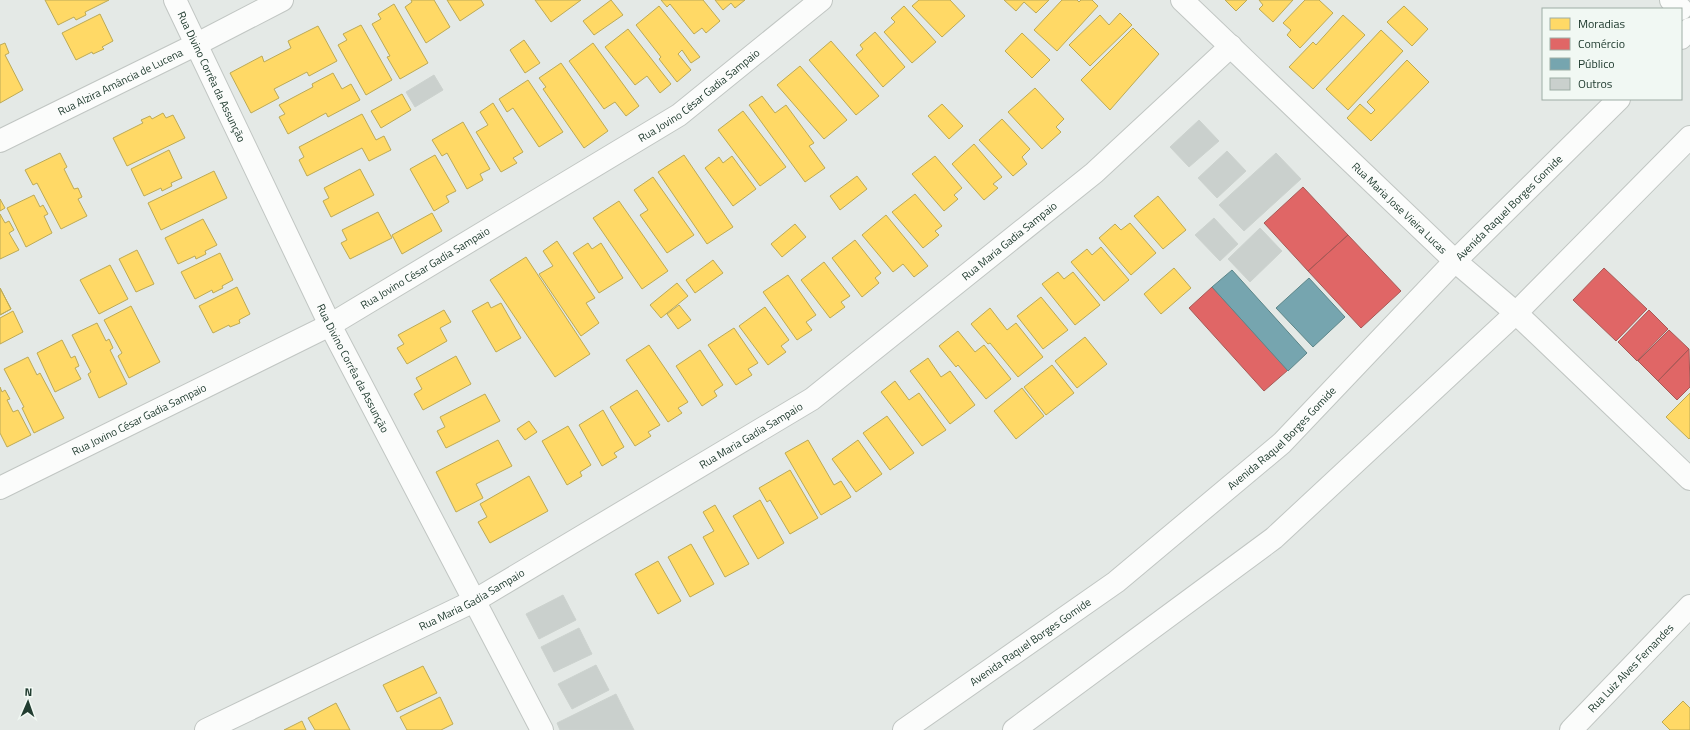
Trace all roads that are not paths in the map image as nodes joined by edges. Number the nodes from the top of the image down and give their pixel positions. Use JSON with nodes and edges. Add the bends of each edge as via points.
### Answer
{"nodes":[{"id":1,"x":175,"y":0,"type":"edge"},
{"id":2,"x":282,"y":0,"type":"edge"},
{"id":3,"x":822,"y":0,"type":"edge"},
{"id":4,"x":1182,"y":0,"type":"edge"},
{"id":5,"x":1671,"y":0,"type":"edge"},
{"id":6,"x":1680,"y":8,"type":"edge"},
{"id":7,"x":1682,"y":10,"type":"edge"},
{"id":8,"x":1690,"y":18,"type":"edge"},
{"id":9,"x":1690,"y":29,"type":"edge"},
{"id":10,"x":1682,"y":37,"type":"edge"},
{"id":11,"x":198,"y":44,"type":"junction"},
{"id":12,"x":1232,"y":46,"type":"junction"},
{"id":13,"x":1618,"y":100,"type":"edge"},
{"id":14,"x":1690,"y":137,"type":"edge"},
{"id":15,"x":0,"y":141,"type":"edge"},
{"id":16,"x":1455,"y":261,"type":"junction"},
{"id":17,"x":1516,"y":312,"type":"junction"},
{"id":18,"x":330,"y":325,"type":"junction"},
{"id":19,"x":1690,"y":479,"type":"edge"},
{"id":20,"x":0,"y":488,"type":"edge"},
{"id":21,"x":474,"y":601,"type":"junction"},
{"id":22,"x":1690,"y":606,"type":"edge"},
{"id":23,"x":206,"y":730,"type":"edge"},
{"id":24,"x":542,"y":730,"type":"edge"},
{"id":25,"x":904,"y":730,"type":"edge"},
{"id":26,"x":1014,"y":730,"type":"edge"},
{"id":27,"x":1572,"y":730,"type":"edge"}],
"edges":[{"from":1,"to":11,"type":"street","name":"Rua Divino Corrêa da Assunção"},
{"from":2,"to":11,"type":"street","name":"Rua Alzira Amância de Lucena"},
{"from":3,"to":18,"type":"street","name":"Rua Jovino César Gadia Sampaio","via":[[678,115]]},
{"from":4,"to":12,"type":"street","name":"Rua Maria Jose Vieira Lucas"},
{"from":5,"to":6,"type":"street"},
{"from":7,"to":8,"type":"street"},
{"from":9,"to":10,"type":"street"},
{"from":11,"to":15,"type":"street","name":"Rua Alzira Amância de Lucena"},
{"from":11,"to":18,"type":"street","name":"Rua Divino Corrêa da Assunção"},
{"from":12,"to":16,"type":"street","name":"Rua Maria Jose Vieira Lucas"},
{"from":12,"to":21,"type":"street","name":"Rua Maria Gadia Sampaio","via":[[1094,173],[812,399]]},
{"from":13,"to":16,"type":"street","name":"Avenida Raquel Borges Gomide"},
{"from":14,"to":17,"type":"street"},
{"from":16,"to":17,"type":"street","name":"Rua Maria Jose Vieira Lucas"},
{"from":16,"to":25,"type":"street","name":"Avenida Raquel Borges Gomide","via":[[1282,443],[1116,582]]},
{"from":17,"to":19,"type":"street","name":"Rua Maria Jose Vieira Lucas"},
{"from":17,"to":26,"type":"street","via":[[1274,538]]},
{"from":18,"to":20,"type":"street","name":"Rua Jovino César Gadia Sampaio"},
{"from":18,"to":21,"type":"street","name":"Rua Divino Corrêa da Assunção"},
{"from":21,"to":23,"type":"street","name":"Rua Maria Gadia Sampaio"},
{"from":21,"to":24,"type":"street","name":"Rua Divino Corrêa da Assunção"},
{"from":22,"to":27,"type":"street","name":"Rua Luiz Alves Fernandes"}]}
